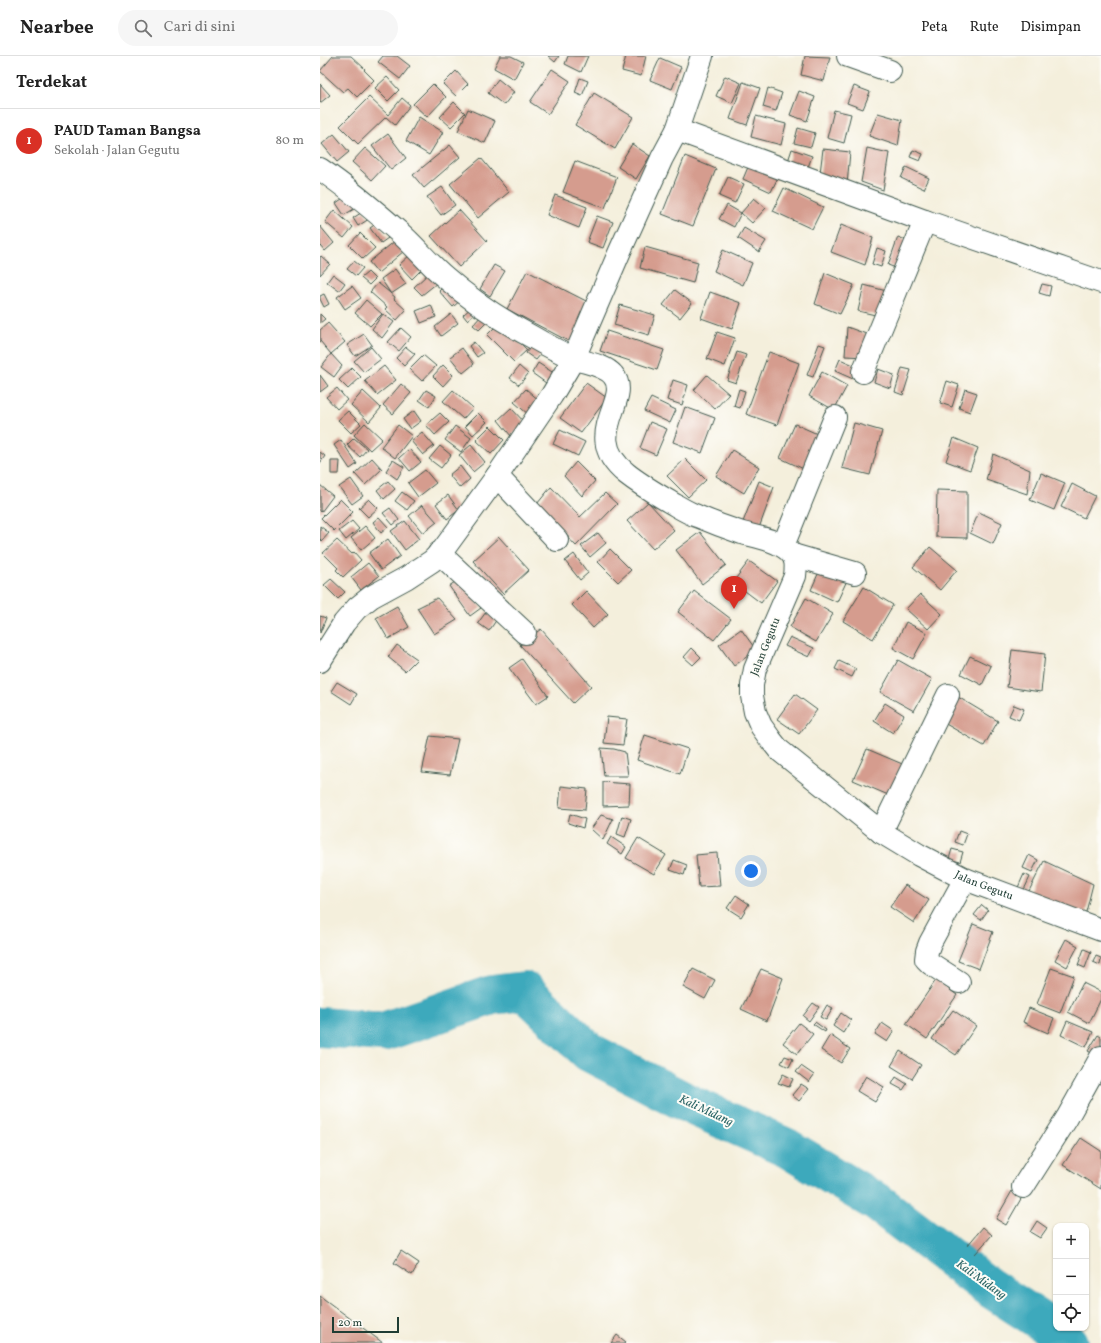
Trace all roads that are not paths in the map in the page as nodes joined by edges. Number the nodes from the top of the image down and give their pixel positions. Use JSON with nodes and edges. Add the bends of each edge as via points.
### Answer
{"nodes":[{"id":1,"x":702,"y":56,"type":"edge"},
{"id":2,"x":848,"y":56,"type":"edge"},
{"id":3,"x":890,"y":71,"type":"dead end"},
{"id":4,"x":677,"y":130,"type":"junction"},
{"id":5,"x":320,"y":169,"type":"edge"},
{"id":6,"x":925,"y":221,"type":"junction"},
{"id":7,"x":1101,"y":282,"type":"edge"},
{"id":8,"x":574,"y":358,"type":"junction"},
{"id":9,"x":863,"y":372,"type":"dead end"},
{"id":10,"x":835,"y":417,"type":"dead end"},
{"id":11,"x":497,"y":476,"type":"junction"},
{"id":12,"x":557,"y":540,"type":"dead end"},
{"id":13,"x":788,"y":550,"type":"junction"},
{"id":14,"x":439,"y":553,"type":"junction"},
{"id":15,"x":855,"y":573,"type":"dead end"},
{"id":16,"x":525,"y":633,"type":"dead end"},
{"id":17,"x":323,"y":650,"type":"edge"},
{"id":18,"x":948,"y":695,"type":"dead end"},
{"id":19,"x":880,"y":832,"type":"junction"},
{"id":20,"x":965,"y":879,"type":"junction"},
{"id":21,"x":1101,"y":930,"type":"edge"},
{"id":22,"x":959,"y":982,"type":"dead end"},
{"id":23,"x":1101,"y":1058,"type":"edge"},
{"id":24,"x":1023,"y":1187,"type":"dead end"}],
"edges":[{"from":1,"to":4,"type":"street"},
{"from":2,"to":3,"type":"street"},
{"from":4,"to":6,"type":"street"},
{"from":4,"to":8,"type":"street","via":[[662,158]]},
{"from":5,"to":8,"type":"street","via":[[346,186],[446,278],[478,303],[536,339]]},
{"from":6,"to":7,"type":"street"},
{"from":6,"to":9,"type":"street"},
{"from":8,"to":11,"type":"street"},
{"from":8,"to":13,"type":"street","via":[[599,366],[612,374],[617,382],[617,397],[607,425],[606,439],[610,453],[622,470],[643,486],[696,516]]},
{"from":10,"to":13,"type":"street"},
{"from":11,"to":12,"type":"street"},
{"from":11,"to":14,"type":"street","via":[[444,550]]},
{"from":13,"to":15,"type":"street"},
{"from":13,"to":19,"type":"street","name":"Jalan Gegutu","via":[[796,565],[795,576],[754,674],[752,696],[755,712],[761,726],[779,750]]},
{"from":14,"to":16,"type":"street"},
{"from":14,"to":17,"type":"street","via":[[432,561],[357,608]]},
{"from":18,"to":19,"type":"street"},
{"from":19,"to":20,"type":"street","name":"Jalan Gegutu"},
{"from":20,"to":21,"type":"street","name":"Jalan Gegutu"},
{"from":20,"to":22,"type":"street","via":[[930,943],[926,959]]},
{"from":23,"to":24,"type":"street"}]}
